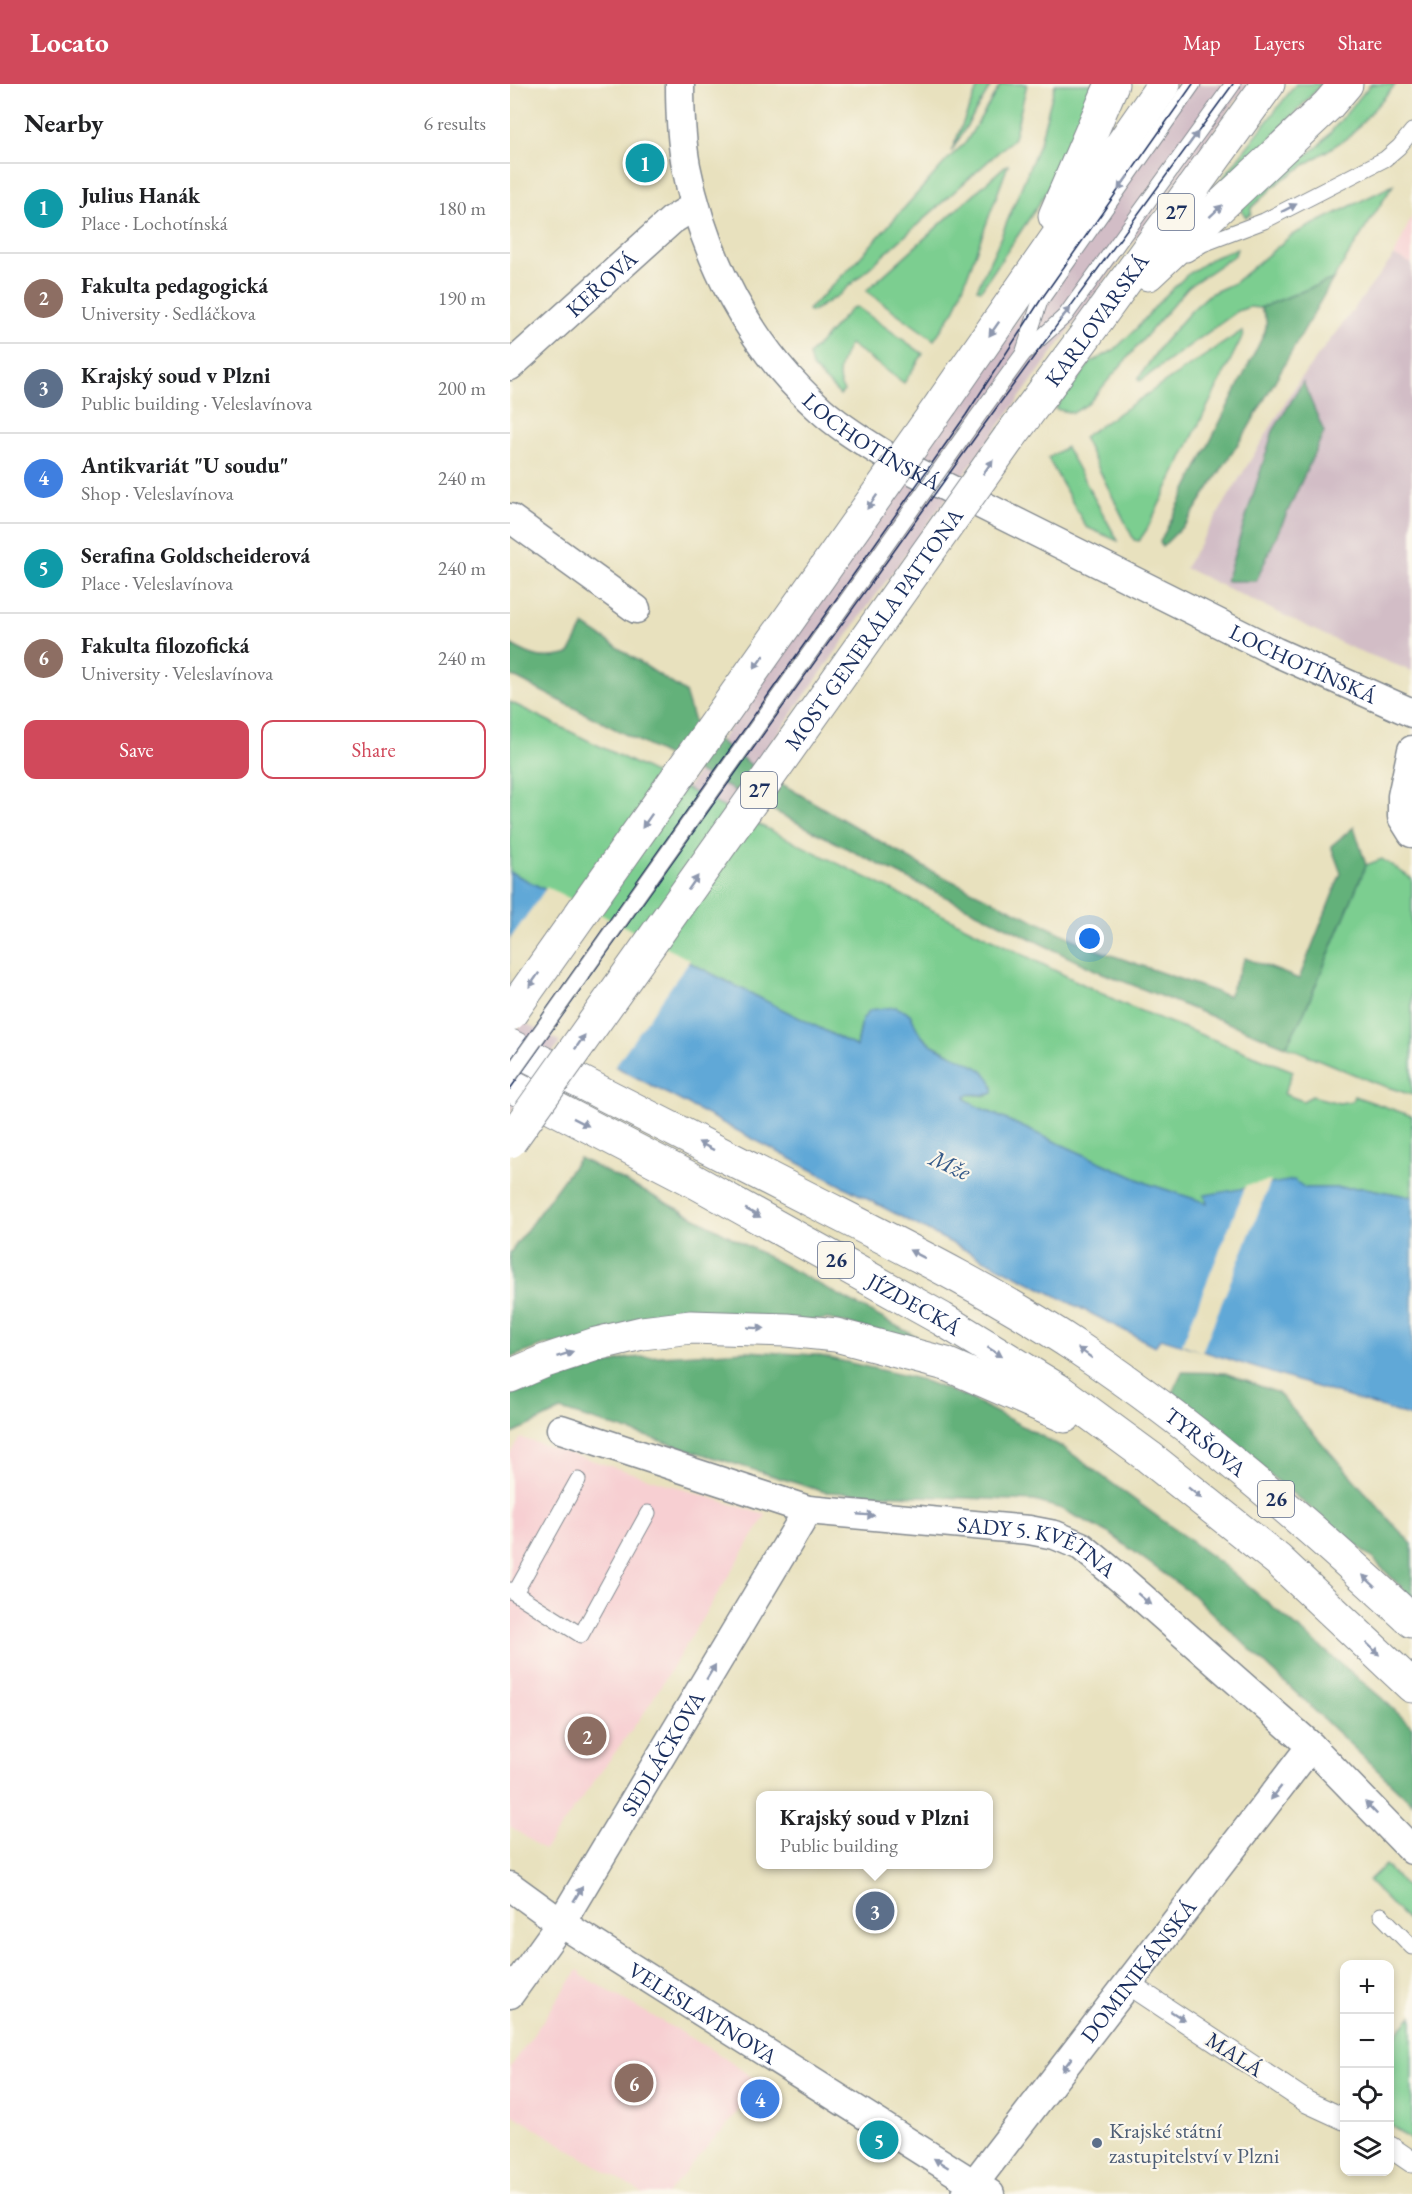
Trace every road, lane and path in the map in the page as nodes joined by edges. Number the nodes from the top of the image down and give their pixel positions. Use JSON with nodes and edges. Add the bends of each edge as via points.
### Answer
{"nodes":[{"id":1,"x":680,"y":84,"type":"edge"},
{"id":2,"x":1112,"y":84,"type":"edge"},
{"id":3,"x":1164,"y":84,"type":"edge"},
{"id":4,"x":1193,"y":84,"type":"edge"},
{"id":5,"x":1233,"y":84,"type":"edge"},
{"id":6,"x":1268,"y":84,"type":"edge"},
{"id":7,"x":1346,"y":84,"type":"edge"},
{"id":8,"x":1412,"y":131,"type":"edge"},
{"id":9,"x":695,"y":206,"type":"junction"},
{"id":10,"x":1143,"y":280,"type":"junction"},
{"id":11,"x":1028,"y":282,"type":"junction"},
{"id":12,"x":1083,"y":339,"type":"junction"},
{"id":13,"x":1023,"y":354,"type":"junction"},
{"id":14,"x":510,"y":366,"type":"edge"},
{"id":15,"x":975,"y":420,"type":"joint"},
{"id":16,"x":1009,"y":438,"type":"joint"},
{"id":17,"x":510,"y":518,"type":"edge"},
{"id":18,"x":636,"y":609,"type":"dead end"},
{"id":19,"x":1412,"y":713,"type":"edge"},
{"id":20,"x":1412,"y":750,"type":"edge"},
{"id":21,"x":1407,"y":825,"type":"edge"},
{"id":22,"x":510,"y":1014,"type":"edge"},
{"id":23,"x":510,"y":1046,"type":"edge"},
{"id":24,"x":510,"y":1076,"type":"edge"},
{"id":25,"x":510,"y":1085,"type":"edge"},
{"id":26,"x":510,"y":1141,"type":"edge"},
{"id":27,"x":510,"y":1376,"type":"edge"},
{"id":28,"x":1133,"y":1386,"type":"joint"},
{"id":29,"x":561,"y":1429,"type":"dead end"},
{"id":30,"x":1149,"y":1457,"type":"junction"},
{"id":31,"x":578,"y":1480,"type":"dead end"},
{"id":32,"x":808,"y":1510,"type":"junction"},
{"id":33,"x":648,"y":1513,"type":"dead end"},
{"id":34,"x":512,"y":1591,"type":"edge"},
{"id":35,"x":1412,"y":1621,"type":"edge"},
{"id":36,"x":1412,"y":1686,"type":"edge"},
{"id":37,"x":1311,"y":1746,"type":"junction"},
{"id":38,"x":1412,"y":1850,"type":"edge"},
{"id":39,"x":510,"y":1886,"type":"edge"},
{"id":40,"x":1381,"y":1915,"type":"dead end"},
{"id":41,"x":561,"y":1923,"type":"junction"},
{"id":42,"x":1412,"y":1947,"type":"edge"},
{"id":43,"x":1129,"y":1984,"type":"junction"},
{"id":44,"x":510,"y":1994,"type":"edge"},
{"id":45,"x":1340,"y":2117,"type":"edge"},
{"id":46,"x":1394,"y":2151,"type":"edge"},
{"id":47,"x":1412,"y":2162,"type":"edge"},
{"id":48,"x":977,"y":2191,"type":"edge"}],
"edges":[{"from":1,"to":9,"type":"street","name":"LOCHOTÍNSKÁ","via":[[682,134]]},
{"from":2,"to":11,"type":"main road"},
{"from":3,"to":11,"type":"main road"},
{"from":4,"to":13,"type":"lane","name":"KARLOVARSKÁ","one_way":true,"via":[[1040,301]]},
{"from":13,"to":5,"type":"lane","name":"KARLOVARSKÁ","one_way":true,"via":[[1065,316]]},
{"from":6,"to":12,"type":"main road","name":"KARLOVARSKÁ","number":"27"},
{"from":10,"to":7,"type":"main road","one_way":true,"via":[[1329,105]]},
{"from":10,"to":8,"type":"lane","one_way":true,"via":[[1203,244],[1264,221],[1385,159]]},
{"from":9,"to":14,"type":"street","name":"KEŘOVÁ","via":[[672,220]]},
{"from":9,"to":19,"type":"street","name":"LOCHOTÍNSKÁ","via":[[716,264],[744,318],[780,368],[820,410],[854,435],[896,462],[1265,647]]},
{"from":10,"to":12,"type":"main road"},
{"from":11,"to":22,"type":"main road","one_way":true,"bridge":true},
{"from":12,"to":16,"type":"main road","name":"KARLOVARSKÁ","number":"27"},
{"from":13,"to":15,"type":"lane","name":"KARLOVARSKÁ"},
{"from":15,"to":24,"type":"lane","name":"MOST GENERÁLA PATTONA","bridge":true},
{"from":26,"to":16,"type":"main road","name":"MOST GENERÁLA PATTONA","number":"27","one_way":true,"bridge":true},
{"from":17,"to":18,"type":"street"},
{"from":20,"to":21,"type":"street","via":[[1402,796]]},
{"from":28,"to":23,"type":"main road","name":"JÍZDECKÁ","number":"26","one_way":true,"via":[[1076,1347],[926,1258]]},
{"from":25,"to":30,"type":"main road","name":"JÍZDECKÁ","number":"26","one_way":true,"via":[[687,1177],[942,1319],[1058,1390]]},
{"from":27,"to":30,"type":"main road","one_way":true,"via":[[545,1360],[642,1333],[691,1327],[836,1335],[946,1364],[1035,1401]]},
{"from":35,"to":28,"type":"main road","name":"TYRŠOVA","number":"26","one_way":true,"via":[[1312,1529]]},
{"from":29,"to":32,"type":"street","name":"SADY 5. KVĚTNA"},
{"from":30,"to":36,"type":"main road","name":"TYRŠOVA","number":"26","one_way":true,"via":[[1278,1560]]},
{"from":31,"to":34,"type":"lane"},
{"from":32,"to":37,"type":"street","name":"SADY 5. KVĚTNA","one_way":true,"via":[[1029,1530],[1081,1546]]},
{"from":41,"to":32,"type":"street","name":"SEDLÁČKOVA","one_way":true},
{"from":33,"to":34,"type":"lane","via":[[581,1635]]},
{"from":38,"to":37,"type":"street","name":"SADY 5. KVĚTNA","one_way":true},
{"from":37,"to":43,"type":"street","name":"DOMINIKÁNSKÁ","one_way":true},
{"from":39,"to":41,"type":"street","name":"VELESLAVÍNOVA"},
{"from":40,"to":42,"type":"lane"},
{"from":41,"to":44,"type":"street","name":"SEDLÁČKOVA"},
{"from":48,"to":41,"type":"street","name":"VELESLAVÍNOVA","one_way":true},
{"from":43,"to":45,"type":"street","name":"MALÁ","one_way":true,"via":[[1307,2102]]},
{"from":43,"to":48,"type":"street","name":"DOMINIKÁNSKÁ","one_way":true},
{"from":46,"to":47,"type":"street"}]}
